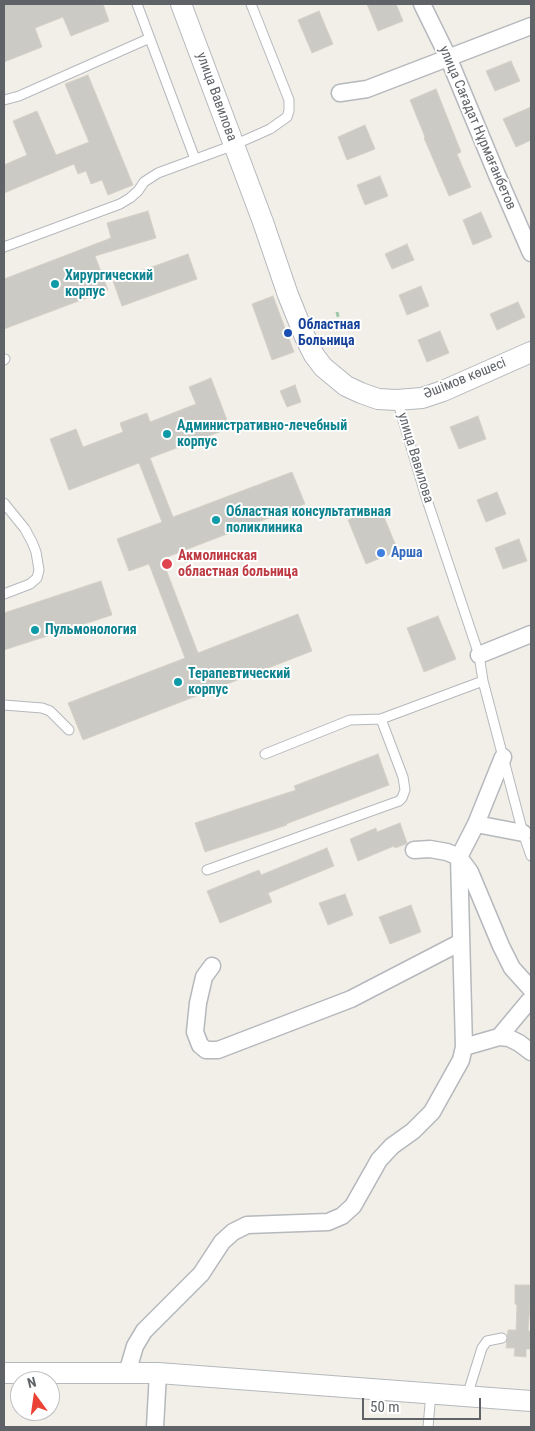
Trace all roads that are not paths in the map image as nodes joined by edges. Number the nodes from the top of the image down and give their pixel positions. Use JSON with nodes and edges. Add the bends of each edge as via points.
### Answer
{"nodes":[{"id":1,"x":137,"y":4,"type":"edge"},
{"id":2,"x":181,"y":4,"type":"edge"},
{"id":3,"x":251,"y":4,"type":"edge"},
{"id":4,"x":422,"y":4,"type":"edge"},
{"id":5,"x":531,"y":26,"type":"edge"},
{"id":6,"x":150,"y":38,"type":"junction"},
{"id":7,"x":448,"y":57,"type":"junction"},
{"id":8,"x":340,"y":93,"type":"dead end"},
{"id":9,"x":4,"y":100,"type":"edge"},
{"id":10,"x":234,"y":145,"type":"junction"},
{"id":11,"x":195,"y":159,"type":"junction"},
{"id":12,"x":4,"y":247,"type":"edge"},
{"id":13,"x":531,"y":253,"type":"edge"},
{"id":14,"x":531,"y":352,"type":"edge"},
{"id":15,"x":398,"y":400,"type":"junction"},
{"id":16,"x":4,"y":503,"type":"edge"},
{"id":17,"x":4,"y":594,"type":"edge"},
{"id":18,"x":531,"y":634,"type":"edge"},
{"id":19,"x":479,"y":655,"type":"junction"},
{"id":20,"x":483,"y":681,"type":"junction"},
{"id":21,"x":4,"y":705,"type":"edge"},
{"id":22,"x":381,"y":719,"type":"junction"},
{"id":23,"x":69,"y":730,"type":"dead end"},
{"id":24,"x":265,"y":754,"type":"dead end"},
{"id":25,"x":503,"y":758,"type":"junction"},
{"id":26,"x":476,"y":824,"type":"junction"},
{"id":27,"x":523,"y":833,"type":"junction"},
{"id":28,"x":414,"y":850,"type":"dead end"},
{"id":29,"x":531,"y":856,"type":"edge"},
{"id":30,"x":459,"y":857,"type":"junction"},
{"id":31,"x":207,"y":870,"type":"dead end"},
{"id":32,"x":461,"y":942,"type":"junction"},
{"id":33,"x":212,"y":966,"type":"dead end"},
{"id":34,"x":530,"y":996,"type":"edge"},
{"id":35,"x":499,"y":1038,"type":"junction"},
{"id":36,"x":464,"y":1047,"type":"junction"},
{"id":37,"x":531,"y":1052,"type":"edge"},
{"id":38,"x":502,"y":1338,"type":"dead end"},
{"id":39,"x":4,"y":1373,"type":"edge"},
{"id":40,"x":127,"y":1373,"type":"junction"},
{"id":41,"x":158,"y":1373,"type":"junction"},
{"id":42,"x":431,"y":1393,"type":"junction"},
{"id":43,"x":467,"y":1396,"type":"junction"},
{"id":44,"x":531,"y":1400,"type":"edge"},
{"id":45,"x":155,"y":1427,"type":"edge"},
{"id":46,"x":428,"y":1427,"type":"edge"}],
"edges":[{"from":1,"to":6,"type":"lane"},
{"from":2,"to":10,"type":"street","name":"улица Вавилова"},
{"from":3,"to":10,"type":"lane","via":[[290,104],[287,117],[282,121]]},
{"from":4,"to":7,"type":"street","name":"улица Сағадат Нұрмағанбетов"},
{"from":5,"to":7,"type":"street"},
{"from":6,"to":9,"type":"lane"},
{"from":6,"to":11,"type":"lane"},
{"from":7,"to":8,"type":"street","via":[[367,89]]},
{"from":7,"to":13,"type":"street","name":"улица Сағадат Нұрмағанбетов"},
{"from":10,"to":11,"type":"lane"},
{"from":10,"to":15,"type":"street","name":"улица Вавилова","via":[[288,295],[314,355],[346,386],[378,399]]},
{"from":11,"to":12,"type":"lane","via":[[151,177],[120,204]]},
{"from":14,"to":15,"type":"street","name":"Әшімов көшесі","via":[[443,391],[422,398]]},
{"from":15,"to":19,"type":"lane","name":"улица Вавилова","via":[[426,497]]},
{"from":16,"to":17,"type":"lane","via":[[32,542],[39,570],[37,578],[30,584]]},
{"from":18,"to":19,"type":"street"},
{"from":19,"to":20,"type":"lane","name":"улица Вавилова"},
{"from":20,"to":22,"type":"lane"},
{"from":20,"to":25,"type":"lane","name":"улица Вавилова"},
{"from":21,"to":23,"type":"lane","via":[[50,711]]},
{"from":22,"to":24,"type":"lane","via":[[350,720]]},
{"from":22,"to":31,"type":"lane","via":[[403,777],[405,790],[399,801]]},
{"from":25,"to":26,"type":"street"},
{"from":25,"to":27,"type":"lane","name":"улица Вавилова"},
{"from":26,"to":27,"type":"street"},
{"from":26,"to":30,"type":"street"},
{"from":27,"to":29,"type":"lane","name":"улица Вавилова"},
{"from":28,"to":30,"type":"street","via":[[430,849]]},
{"from":30,"to":32,"type":"street"},
{"from":30,"to":34,"type":"street","via":[[470,872],[512,968]]},
{"from":32,"to":33,"type":"street","via":[[351,999],[218,1050],[206,1050],[200,1045],[195,1032],[204,976]]},
{"from":32,"to":36,"type":"street"},
{"from":34,"to":35,"type":"street"},
{"from":35,"to":36,"type":"street"},
{"from":35,"to":37,"type":"street","via":[[509,1038]]},
{"from":36,"to":40,"type":"street","via":[[461,1060],[432,1112],[379,1160],[353,1206],[328,1222],[247,1225],[233,1232],[222,1242],[201,1274],[144,1331],[135,1346]]},
{"from":38,"to":43,"type":"lane","via":[[487,1341],[482,1348]]},
{"from":39,"to":40,"type":"street"},
{"from":40,"to":41,"type":"street"},
{"from":41,"to":42,"type":"street"},
{"from":41,"to":45,"type":"street"},
{"from":42,"to":43,"type":"street"},
{"from":42,"to":46,"type":"lane"},
{"from":43,"to":44,"type":"street"}]}
